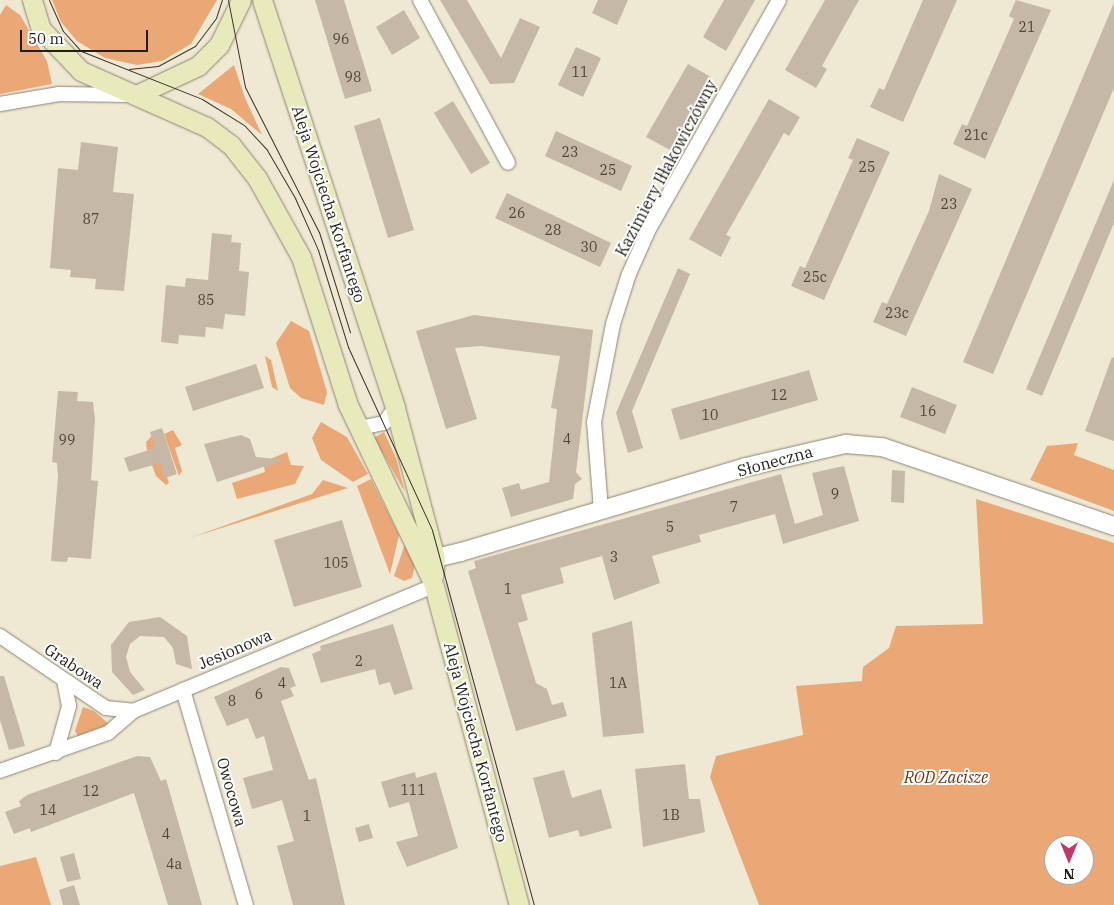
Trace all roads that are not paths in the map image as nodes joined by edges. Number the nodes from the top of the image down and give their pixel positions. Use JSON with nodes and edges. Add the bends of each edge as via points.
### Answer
{"nodes":[{"id":1,"x":32,"y":0,"type":"edge"},
{"id":2,"x":241,"y":0,"type":"edge"},
{"id":3,"x":262,"y":0,"type":"edge"},
{"id":4,"x":420,"y":0,"type":"edge"},
{"id":5,"x":779,"y":0,"type":"edge"},
{"id":6,"x":136,"y":95,"type":"junction"},
{"id":7,"x":0,"y":104,"type":"edge"},
{"id":8,"x":508,"y":163,"type":"dead end"},
{"id":9,"x":395,"y":408,"type":"junction"},
{"id":10,"x":360,"y":428,"type":"junction"},
{"id":11,"x":601,"y":510,"type":"junction"},
{"id":12,"x":402,"y":512,"type":"junction"},
{"id":13,"x":1114,"y":526,"type":"edge"},
{"id":14,"x":435,"y":558,"type":"junction"},
{"id":15,"x":433,"y":583,"type":"junction"},
{"id":16,"x":0,"y":636,"type":"edge"},
{"id":17,"x":64,"y":680,"type":"junction"},
{"id":18,"x":183,"y":690,"type":"junction"},
{"id":19,"x":134,"y":711,"type":"junction"},
{"id":20,"x":56,"y":753,"type":"junction"},
{"id":21,"x":0,"y":771,"type":"edge"},
{"id":22,"x":246,"y":905,"type":"edge"},
{"id":23,"x":519,"y":905,"type":"edge"}],
"edges":[{"from":1,"to":6,"type":"main road","via":[[40,29],[58,52],[81,71]]},
{"from":2,"to":6,"type":"main road","via":[[219,45],[198,66]]},
{"from":3,"to":9,"type":"main road","name":"Aleja Wojciecha Korfantego"},
{"from":4,"to":8,"type":"street"},
{"from":5,"to":11,"type":"street","name":"Kazimiery Iłłakowiczówny","via":[[629,274],[613,324],[594,422]]},
{"from":6,"to":7,"type":"street","name":"Aleja Wojciecha Korfantego","via":[[59,94]]},
{"from":6,"to":10,"type":"main road","name":"Aleja Wojciecha Korfantego","via":[[207,127],[231,145],[257,178],[301,257],[335,369]]},
{"from":9,"to":10,"type":"street","via":[[384,423]]},
{"from":9,"to":14,"type":"main road","name":"Aleja Wojciecha Korfantego"},
{"from":10,"to":12,"type":"main road","name":"Aleja Wojciecha Korfantego"},
{"from":11,"to":13,"type":"street","name":"Słoneczna","via":[[846,444],[882,447]]},
{"from":11,"to":14,"type":"street","name":"Słoneczna"},
{"from":12,"to":14,"type":"street"},
{"from":12,"to":15,"type":"main road","name":"Aleja Wojciecha Korfantego"},
{"from":14,"to":15,"type":"main road","name":"Aleja Wojciecha Korfantego"},
{"from":15,"to":18,"type":"street","name":"Jesionowa"},
{"from":15,"to":23,"type":"main road","name":"Aleja Wojciecha Korfantego"},
{"from":16,"to":17,"type":"street","name":"Grabowa"},
{"from":17,"to":19,"type":"street","name":"Grabowa","via":[[106,708]]},
{"from":17,"to":20,"type":"street","via":[[69,706]]},
{"from":18,"to":19,"type":"street","name":"Jesionowa"},
{"from":18,"to":22,"type":"street","name":"Owocowa"},
{"from":19,"to":20,"type":"street","name":"Jesionowa","via":[[108,733]]},
{"from":20,"to":21,"type":"street","name":"Jesionowa"}]}
